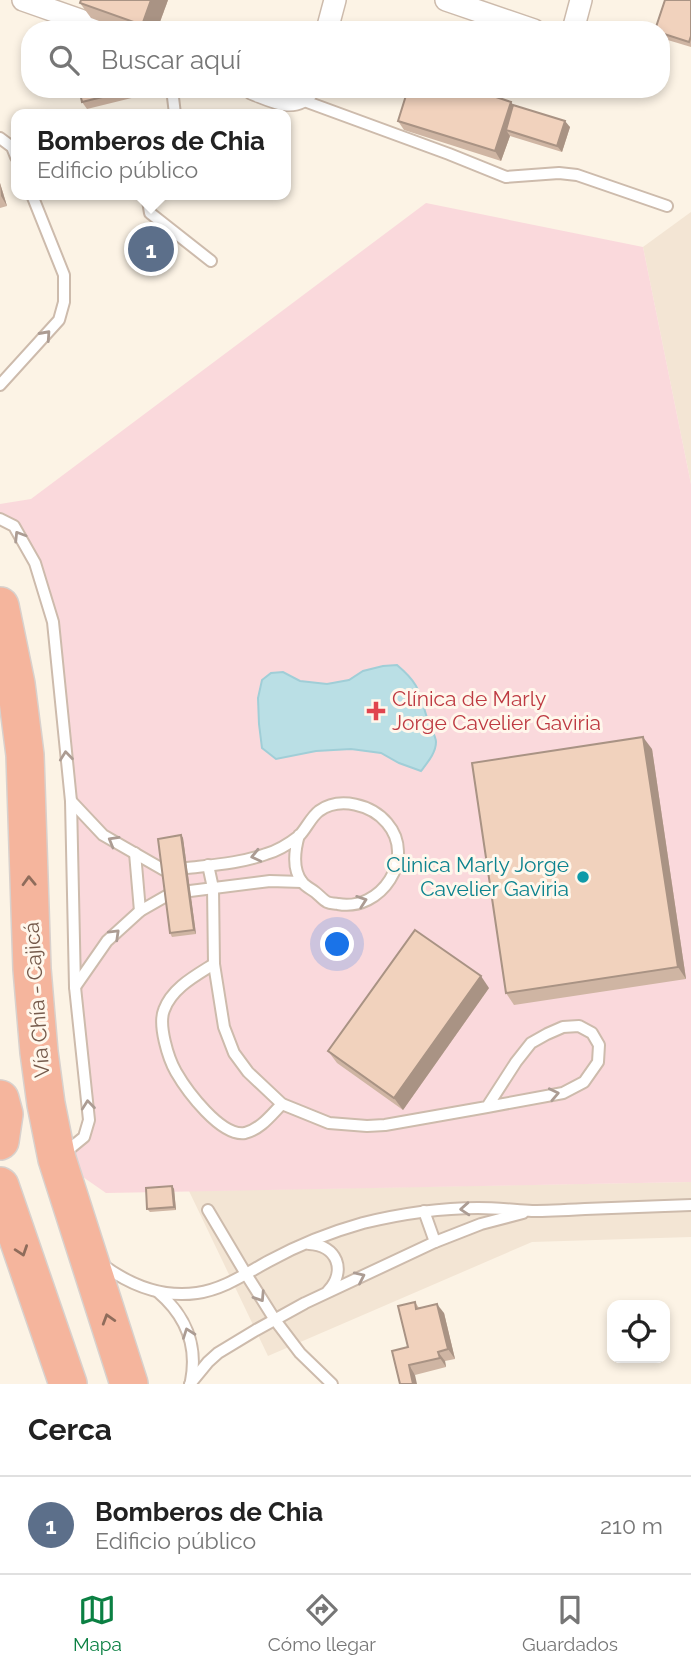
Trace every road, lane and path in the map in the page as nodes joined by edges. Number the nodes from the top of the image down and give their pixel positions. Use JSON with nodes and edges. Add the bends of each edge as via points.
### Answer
{"nodes":[{"id":1,"x":23,"y":0,"type":"edge"},
{"id":2,"x":335,"y":0,"type":"edge"},
{"id":3,"x":446,"y":0,"type":"edge"},
{"id":4,"x":581,"y":0,"type":"edge"},
{"id":5,"x":91,"y":21,"type":"edge"},
{"id":6,"x":329,"y":21,"type":"edge"},
{"id":7,"x":508,"y":21,"type":"edge"},
{"id":8,"x":575,"y":21,"type":"edge"},
{"id":9,"x":276,"y":98,"type":"edge"},
{"id":10,"x":295,"y":98,"type":"edge"},
{"id":11,"x":314,"y":98,"type":"edge"},
{"id":12,"x":34,"y":200,"type":"edge"},
{"id":13,"x":148,"y":200,"type":"edge"},
{"id":14,"x":667,"y":206,"type":"dead end"},
{"id":15,"x":211,"y":261,"type":"dead end"},
{"id":16,"x":0,"y":385,"type":"edge"},
{"id":17,"x":0,"y":519,"type":"edge"},
{"id":18,"x":0,"y":606,"type":"edge"},
{"id":19,"x":0,"y":741,"type":"edge"},
{"id":20,"x":71,"y":801,"type":"junction"},
{"id":21,"x":299,"y":835,"type":"junction"},
{"id":22,"x":27,"y":842,"type":"junction"},
{"id":23,"x":135,"y":853,"type":"junction"},
{"id":24,"x":208,"y":865,"type":"junction"},
{"id":25,"x":187,"y":868,"type":"edge"},
{"id":26,"x":164,"y":870,"type":"edge"},
{"id":27,"x":302,"y":882,"type":"junction"},
{"id":28,"x":213,"y":888,"type":"junction"},
{"id":29,"x":190,"y":891,"type":"edge"},
{"id":30,"x":168,"y":895,"type":"edge"},
{"id":31,"x":140,"y":911,"type":"junction"},
{"id":32,"x":214,"y":964,"type":"junction"},
{"id":33,"x":75,"y":987,"type":"junction"},
{"id":34,"x":0,"y":1099,"type":"edge"},
{"id":35,"x":282,"y":1104,"type":"junction"},
{"id":36,"x":487,"y":1107,"type":"junction"},
{"id":37,"x":0,"y":1141,"type":"edge"},
{"id":38,"x":57,"y":1159,"type":"junction"},
{"id":39,"x":0,"y":1186,"type":"edge"},
{"id":40,"x":691,"y":1205,"type":"edge"},
{"id":41,"x":208,"y":1210,"type":"dead end"},
{"id":42,"x":424,"y":1211,"type":"junction"},
{"id":43,"x":533,"y":1211,"type":"junction"},
{"id":44,"x":435,"y":1242,"type":"junction"},
{"id":45,"x":299,"y":1247,"type":"junction"},
{"id":46,"x":86,"y":1248,"type":"junction"},
{"id":47,"x":246,"y":1274,"type":"junction"},
{"id":48,"x":158,"y":1292,"type":"junction"},
{"id":49,"x":323,"y":1294,"type":"junction"},
{"id":50,"x":275,"y":1320,"type":"junction"},
{"id":51,"x":68,"y":1384,"type":"edge"},
{"id":52,"x":129,"y":1384,"type":"edge"},
{"id":53,"x":190,"y":1384,"type":"edge"},
{"id":54,"x":332,"y":1384,"type":"edge"}],
"edges":[{"from":1,"to":5,"type":"street"},
{"from":2,"to":6,"type":"street"},
{"from":3,"to":7,"type":"street"},
{"from":4,"to":8,"type":"street"},
{"from":9,"to":10,"type":"street","via":[[286,102]]},
{"from":11,"to":14,"type":"lane","via":[[506,177],[577,175]]},
{"from":16,"to":12,"type":"lane","one_way":true,"via":[[59,320],[64,302],[64,275]]},
{"from":13,"to":15,"type":"lane","via":[[150,213]]},
{"from":20,"to":17,"type":"lane","one_way":true,"via":[[53,622],[35,563],[14,526]]},
{"from":18,"to":22,"type":"highway","name":"Vía Chía - Cajicá","via":[[25,755]]},
{"from":19,"to":22,"type":"highway","via":[[6,800]]},
{"from":23,"to":20,"type":"lane","one_way":true,"via":[[103,835]]},
{"from":20,"to":33,"type":"lane"},
{"from":21,"to":24,"type":"lane","one_way":true,"via":[[267,854]]},
{"from":21,"to":27,"type":"lane","via":[[295,859]]},
{"from":27,"to":21,"type":"lane","one_way":true,"via":[[328,902],[346,906],[365,902],[393,878],[398,859],[388,824],[357,804],[320,810]]},
{"from":38,"to":22,"type":"highway","name":"Vía Chía - Cajicá","one_way":true,"via":[[39,1052]]},
{"from":23,"to":26,"type":"lane"},
{"from":23,"to":31,"type":"lane"},
{"from":24,"to":25,"type":"lane"},
{"from":24,"to":28,"type":"lane"},
{"from":27,"to":28,"type":"lane"},
{"from":28,"to":29,"type":"lane"},
{"from":28,"to":32,"type":"lane"},
{"from":30,"to":31,"type":"lane"},
{"from":33,"to":31,"type":"lane","one_way":true,"via":[[107,941]]},
{"from":32,"to":35,"type":"lane","via":[[223,1027],[234,1053]]},
{"from":32,"to":35,"type":"lane","via":[[183,985],[164,1008],[161,1019],[175,1070],[218,1124],[231,1132],[257,1128]]},
{"from":38,"to":33,"type":"lane","one_way":true,"via":[[84,1137],[89,1120]]},
{"from":34,"to":37,"type":"highway","via":[[4,1114]]},
{"from":35,"to":36,"type":"lane","via":[[329,1124],[367,1126]]},
{"from":36,"to":36,"type":"lane","one_way":true,"via":[[564,1093],[584,1082],[598,1062],[600,1045],[592,1033],[579,1026],[547,1034],[531,1043]]},
{"from":38,"to":46,"type":"highway","name":"Vía Chía - Cajicá"},
{"from":39,"to":51,"type":"highway","one_way":true},
{"from":40,"to":43,"type":"lane"},
{"from":41,"to":47,"type":"lane"},
{"from":43,"to":42,"type":"lane","one_way":true},
{"from":42,"to":44,"type":"lane"},
{"from":42,"to":45,"type":"lane","via":[[360,1224]]},
{"from":43,"to":44,"type":"lane"},
{"from":49,"to":44,"type":"lane","one_way":true},
{"from":45,"to":47,"type":"lane"},
{"from":45,"to":49,"type":"lane","via":[[314,1244],[334,1255],[337,1278]]},
{"from":46,"to":48,"type":"lane","via":[[118,1276]]},
{"from":52,"to":46,"type":"highway","name":"Vía Chía - Cajicá","one_way":true},
{"from":47,"to":48,"type":"lane","via":[[196,1293]]},
{"from":47,"to":50,"type":"lane","one_way":true},
{"from":53,"to":48,"type":"lane","one_way":true,"via":[[193,1358],[188,1332],[176,1310]]},
{"from":49,"to":50,"type":"lane"},
{"from":50,"to":53,"type":"lane","via":[[218,1353]]},
{"from":50,"to":54,"type":"lane"}]}
